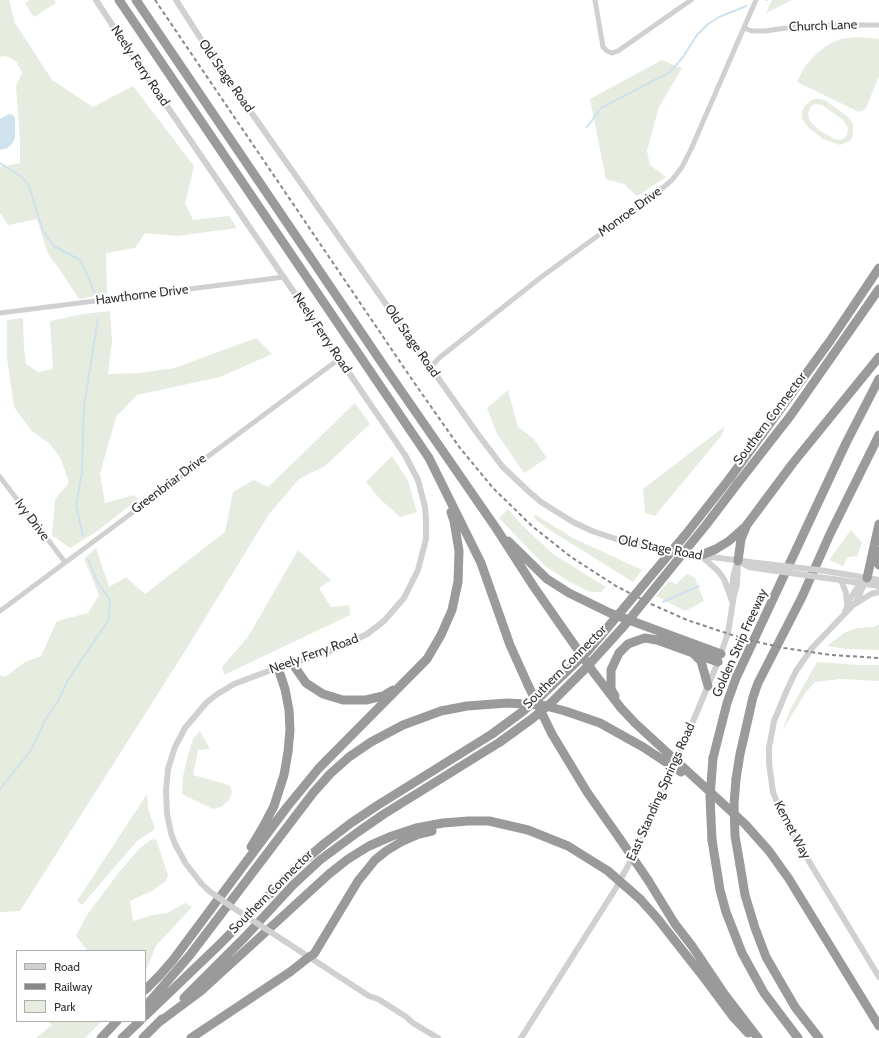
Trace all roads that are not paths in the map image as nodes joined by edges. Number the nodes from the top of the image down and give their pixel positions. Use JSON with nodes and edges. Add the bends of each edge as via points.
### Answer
{"nodes":[{"id":1,"x":96,"y":0,"type":"edge"},
{"id":2,"x":119,"y":0,"type":"edge"},
{"id":3,"x":136,"y":0,"type":"edge"},
{"id":4,"x":176,"y":0,"type":"edge"},
{"id":5,"x":595,"y":0,"type":"edge"},
{"id":6,"x":691,"y":0,"type":"edge"},
{"id":7,"x":756,"y":0,"type":"edge"},
{"id":8,"x":879,"y":25,"type":"edge"},
{"id":9,"x":744,"y":28,"type":"junction"},
{"id":10,"x":879,"y":268,"type":"edge"},
{"id":11,"x":284,"y":278,"type":"junction"},
{"id":12,"x":879,"y":289,"type":"edge"},
{"id":13,"x":0,"y":313,"type":"edge"},
{"id":14,"x":879,"y":357,"type":"edge"},
{"id":15,"x":339,"y":358,"type":"junction"},
{"id":16,"x":431,"y":367,"type":"junction"},
{"id":17,"x":879,"y":379,"type":"edge"},
{"id":18,"x":879,"y":435,"type":"edge"},
{"id":19,"x":438,"y":476,"type":"junction"},
{"id":20,"x":0,"y":477,"type":"edge"},
{"id":21,"x":734,"y":480,"type":"junction"},
{"id":22,"x":879,"y":524,"type":"edge"},
{"id":23,"x":746,"y":526,"type":"junction"},
{"id":24,"x":496,"y":528,"type":"junction"},
{"id":25,"x":874,"y":544,"type":"junction"},
{"id":26,"x":698,"y":556,"type":"junction"},
{"id":27,"x":738,"y":561,"type":"junction"},
{"id":28,"x":65,"y":562,"type":"junction"},
{"id":29,"x":879,"y":565,"type":"edge"},
{"id":30,"x":842,"y":578,"type":"junction"},
{"id":31,"x":879,"y":580,"type":"edge"},
{"id":32,"x":866,"y":581,"type":"junction"},
{"id":33,"x":879,"y":586,"type":"edge"},
{"id":34,"x":879,"y":592,"type":"edge"},
{"id":35,"x":733,"y":603,"type":"junction"},
{"id":36,"x":849,"y":607,"type":"junction"},
{"id":37,"x":0,"y":611,"type":"edge"},
{"id":38,"x":692,"y":652,"type":"junction"},
{"id":39,"x":719,"y":658,"type":"junction"},
{"id":40,"x":292,"y":663,"type":"junction"},
{"id":41,"x":278,"y":668,"type":"junction"},
{"id":42,"x":407,"y":680,"type":"junction"},
{"id":43,"x":708,"y":686,"type":"junction"},
{"id":44,"x":621,"y":708,"type":"junction"},
{"id":45,"x":706,"y":789,"type":"junction"},
{"id":46,"x":552,"y":840,"type":"junction"},
{"id":47,"x":310,"y":956,"type":"junction"},
{"id":48,"x":879,"y":977,"type":"edge"},
{"id":49,"x":146,"y":990,"type":"edge"},
{"id":50,"x":146,"y":1006,"type":"edge"},
{"id":51,"x":146,"y":1015,"type":"edge"},
{"id":52,"x":116,"y":1022,"type":"edge"},
{"id":53,"x":131,"y":1022,"type":"edge"},
{"id":54,"x":139,"y":1022,"type":"edge"},
{"id":55,"x":158,"y":1023,"type":"junction"},
{"id":56,"x":879,"y":1026,"type":"edge"},
{"id":57,"x":101,"y":1038,"type":"edge"},
{"id":58,"x":115,"y":1038,"type":"edge"},
{"id":59,"x":122,"y":1038,"type":"edge"},
{"id":60,"x":143,"y":1038,"type":"edge"},
{"id":61,"x":191,"y":1038,"type":"edge"},
{"id":62,"x":438,"y":1038,"type":"edge"},
{"id":63,"x":521,"y":1038,"type":"edge"},
{"id":64,"x":753,"y":1038,"type":"edge"},
{"id":65,"x":758,"y":1038,"type":"edge"},
{"id":66,"x":798,"y":1038,"type":"edge"},
{"id":67,"x":819,"y":1038,"type":"edge"}],
"edges":[{"from":1,"to":11,"type":"street","name":"Neely Ferry Road"},
{"from":2,"to":19,"type":"highway","via":[[429,458]]},
{"from":3,"to":24,"type":"highway"},
{"from":4,"to":16,"type":"street","name":"Old Stage Road","via":[[219,66]]},
{"from":5,"to":6,"type":"street","via":[[603,47],[612,53]]},
{"from":7,"to":9,"type":"street","name":"Monroe Drive"},
{"from":8,"to":9,"type":"street","name":"Church Lane","via":[[808,24],[765,31]]},
{"from":9,"to":16,"type":"street","name":"Monroe Drive","via":[[692,147],[672,180],[543,276]]},
{"from":10,"to":21,"type":"highway","name":"Southern Connector"},
{"from":11,"to":13,"type":"street","name":"Hawthorne Drive"},
{"from":11,"to":15,"type":"street","name":"Neely Ferry Road"},
{"from":12,"to":21,"type":"highway","name":"Southern Connector","via":[[791,415]]},
{"from":14,"to":23,"type":"highway"},
{"from":15,"to":28,"type":"street","name":"Greenbriar Drive"},
{"from":15,"to":40,"type":"street","name":"Neely Ferry Road","via":[[405,455],[418,480],[425,507],[426,539],[414,580],[404,598],[384,621],[359,639]]},
{"from":16,"to":26,"type":"street","name":"Old Stage Road","via":[[502,466],[542,502],[573,522],[610,538],[647,548]]},
{"from":17,"to":66,"type":"highway","name":"Golden Strip Freeway","bridge":true,"via":[[842,450],[736,678],[713,758],[710,797],[712,840],[726,912],[753,975]]},
{"from":18,"to":67,"type":"highway","bridge":true,"via":[[758,683],[736,779],[735,836],[745,895],[755,928],[766,957],[795,1008]]},
{"from":19,"to":42,"type":"highway","via":[[454,521],[459,551],[458,582],[452,610],[441,635],[427,659]]},
{"from":19,"to":65,"type":"highway","bridge":true,"via":[[481,563],[510,645],[552,734],[587,792],[675,924]]},
{"from":20,"to":28,"type":"street","name":"Ivy Drive"},
{"from":21,"to":51,"type":"highway","name":"Southern Connector","bridge":true,"via":[[587,652],[542,695],[492,734],[378,805],[325,843],[298,866]]},
{"from":21,"to":55,"type":"highway","name":"Southern Connector","bridge":true,"via":[[706,525],[624,626],[552,702],[500,742],[384,814],[320,860]]},
{"from":22,"to":25,"type":"highway"},
{"from":23,"to":26,"type":"highway","via":[[729,541]]},
{"from":23,"to":27,"type":"highway"},
{"from":24,"to":39,"type":"highway","via":[[547,579],[569,593],[610,613]]},
{"from":24,"to":44,"type":"highway","via":[[534,587]]},
{"from":25,"to":29,"type":"highway"},
{"from":25,"to":32,"type":"highway"},
{"from":26,"to":27,"type":"street","name":"Old Stage Road"},
{"from":26,"to":35,"type":"street","via":[[718,571]]},
{"from":27,"to":30,"type":"street","name":"Old Stage Road","bridge":true,"via":[[756,566]]},
{"from":27,"to":35,"type":"street","name":"East Standing Springs Road","via":[[733,578]]},
{"from":28,"to":37,"type":"street","name":"Greenbriar Drive"},
{"from":30,"to":32,"type":"street","name":"Old Stage Road"},
{"from":30,"to":36,"type":"street"},
{"from":31,"to":32,"type":"street","name":"Old Stage Road"},
{"from":32,"to":33,"type":"street","name":"Old Stage Road"},
{"from":32,"to":36,"type":"street","name":"Kemet Way","via":[[857,588],[850,599]]},
{"from":34,"to":36,"type":"street"},
{"from":35,"to":39,"type":"street","name":"East Standing Springs Road","via":[[730,626]]},
{"from":36,"to":48,"type":"street","name":"Kemet Way","via":[[812,648],[796,671],[774,723],[769,763],[773,792],[784,820]]},
{"from":38,"to":39,"type":"highway"},
{"from":38,"to":43,"type":"highway","via":[[701,661]]},
{"from":38,"to":44,"type":"highway","via":[[645,638],[628,644],[619,653],[611,670],[611,689]]},
{"from":39,"to":43,"type":"street","name":"East Standing Springs Road"},
{"from":40,"to":41,"type":"street","name":"Neely Ferry Road"},
{"from":40,"to":42,"type":"highway","via":[[311,688],[343,700],[372,699],[389,693]]},
{"from":41,"to":47,"type":"street","name":"Neely Ferry Road","bridge":true,"via":[[234,684],[202,706],[191,720],[175,747],[167,780],[167,814],[175,844],[186,864],[209,891]]},
{"from":41,"to":49,"type":"highway","via":[[287,696],[290,730],[284,774],[274,806],[250,848]]},
{"from":42,"to":49,"type":"highway","via":[[319,768],[173,960]]},
{"from":43,"to":63,"type":"street","name":"East Standing Springs Road","bridge":true,"via":[[644,836],[616,888]]},
{"from":44,"to":45,"type":"highway"},
{"from":45,"to":50,"type":"highway","via":[[643,747],[600,723],[542,705],[480,704],[441,711],[416,719],[371,742],[330,774],[298,812],[190,955]]},
{"from":45,"to":56,"type":"highway","via":[[745,824],[789,879]]},
{"from":46,"to":47,"type":"highway","via":[[508,830],[474,827],[438,830],[419,834],[401,842],[386,851],[366,870],[316,952]]},
{"from":46,"to":55,"type":"highway","via":[[513,826],[468,821],[416,828],[369,846],[329,874],[201,991]]},
{"from":46,"to":64,"type":"highway","bridge":true,"via":[[568,846],[608,872],[640,899],[734,1018]]},
{"from":47,"to":61,"type":"highway"},
{"from":47,"to":62,"type":"street","name":"Neely Ferry Road"},
{"from":52,"to":57,"type":"highway"},
{"from":53,"to":58,"type":"highway"},
{"from":54,"to":59,"type":"highway"},
{"from":55,"to":60,"type":"highway","name":"Southern Connector"}]}
